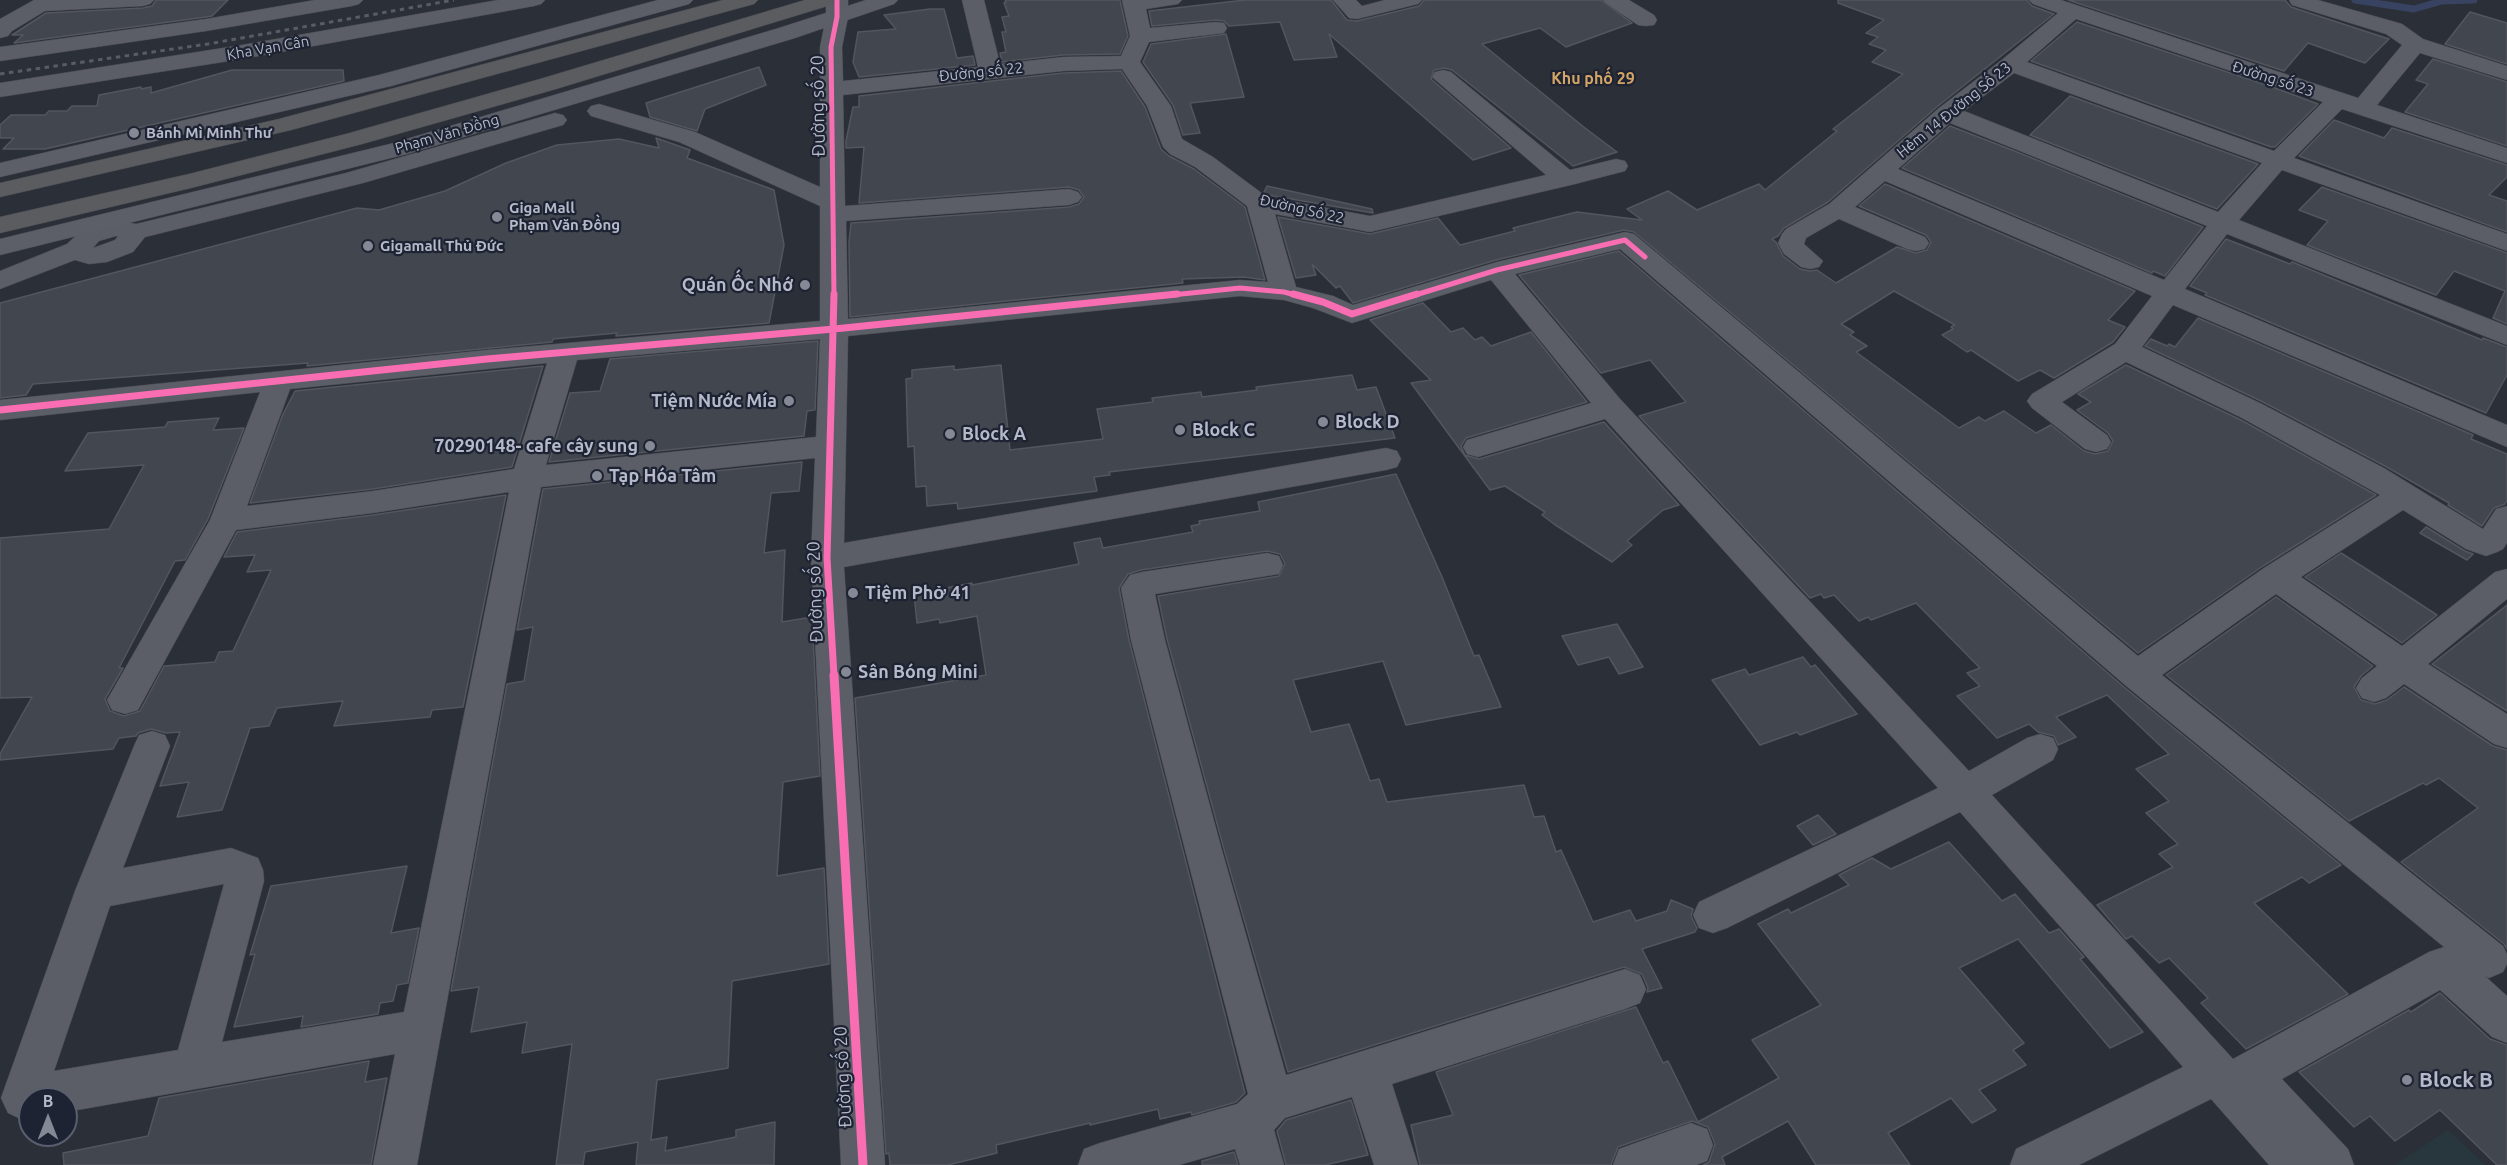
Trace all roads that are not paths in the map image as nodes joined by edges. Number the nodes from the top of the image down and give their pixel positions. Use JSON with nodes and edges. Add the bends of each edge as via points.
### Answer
{"nodes":[{"id":1,"x":143,"y":0,"type":"edge"},
{"id":2,"x":352,"y":0,"type":"edge"},
{"id":3,"x":534,"y":0,"type":"edge"},
{"id":4,"x":682,"y":0,"type":"edge"},
{"id":5,"x":747,"y":0,"type":"edge"},
{"id":6,"x":887,"y":0,"type":"edge"},
{"id":7,"x":973,"y":0,"type":"edge"},
{"id":8,"x":1171,"y":0,"type":"edge"},
{"id":9,"x":1344,"y":0,"type":"edge"},
{"id":10,"x":1411,"y":0,"type":"edge"},
{"id":11,"x":1614,"y":0,"type":"edge"},
{"id":12,"x":2040,"y":0,"type":"edge"},
{"id":13,"x":2299,"y":1,"type":"edge"},
{"id":14,"x":46,"y":2,"type":"edge"},
{"id":15,"x":1134,"y":2,"type":"edge"},
{"id":16,"x":833,"y":6,"type":"edge"},
{"id":17,"x":251,"y":9,"type":"edge"},
{"id":18,"x":2072,"y":12,"type":"junction"},
{"id":19,"x":1646,"y":20,"type":"dead end"},
{"id":20,"x":1,"y":28,"type":"edge"},
{"id":21,"x":1216,"y":28,"type":"dead end"},
{"id":22,"x":1141,"y":36,"type":"junction"},
{"id":23,"x":2415,"y":44,"type":"junction"},
{"id":24,"x":0,"y":54,"type":"edge"},
{"id":25,"x":1130,"y":62,"type":"junction"},
{"id":26,"x":2011,"y":64,"type":"junction"},
{"id":27,"x":990,"y":71,"type":"junction"},
{"id":28,"x":2507,"y":73,"type":"edge"},
{"id":29,"x":1443,"y":77,"type":"dead end"},
{"id":30,"x":833,"y":89,"type":"junction"},
{"id":31,"x":0,"y":90,"type":"edge"},
{"id":32,"x":2350,"y":104,"type":"junction"},
{"id":33,"x":570,"y":111,"type":"junction"},
{"id":34,"x":1947,"y":113,"type":"junction"},
{"id":35,"x":2507,"y":156,"type":"edge"},
{"id":36,"x":2277,"y":161,"type":"junction"},
{"id":37,"x":1616,"y":166,"type":"dead end"},
{"id":38,"x":0,"y":170,"type":"edge"},
{"id":39,"x":1881,"y":170,"type":"junction"},
{"id":40,"x":1566,"y":179,"type":"junction"},
{"id":41,"x":0,"y":190,"type":"edge"},
{"id":42,"x":1070,"y":197,"type":"dead end"},
{"id":43,"x":1259,"y":202,"type":"junction"},
{"id":44,"x":834,"y":209,"type":"junction"},
{"id":45,"x":1838,"y":209,"type":"junction"},
{"id":46,"x":2221,"y":224,"type":"junction"},
{"id":47,"x":0,"y":225,"type":"edge"},
{"id":48,"x":106,"y":226,"type":"junction"},
{"id":49,"x":131,"y":233,"type":"junction"},
{"id":50,"x":1916,"y":243,"type":"dead end"},
{"id":51,"x":2507,"y":243,"type":"edge"},
{"id":52,"x":0,"y":246,"type":"edge"},
{"id":53,"x":78,"y":249,"type":"junction"},
{"id":54,"x":1810,"y":261,"type":"dead end"},
{"id":55,"x":1497,"y":270,"type":"junction"},
{"id":56,"x":0,"y":281,"type":"edge"},
{"id":57,"x":1284,"y":292,"type":"junction"},
{"id":58,"x":2168,"y":294,"type":"junction"},
{"id":59,"x":834,"y":329,"type":"junction"},
{"id":60,"x":2507,"y":336,"type":"edge"},
{"id":61,"x":2126,"y":350,"type":"junction"},
{"id":62,"x":565,"y":352,"type":"junction"},
{"id":63,"x":279,"y":381,"type":"junction"},
{"id":64,"x":1611,"y":407,"type":"junction"},
{"id":65,"x":0,"y":410,"type":"edge"},
{"id":66,"x":2507,"y":437,"type":"edge"},
{"id":67,"x":2096,"y":442,"type":"dead end"},
{"id":68,"x":830,"y":446,"type":"junction"},
{"id":69,"x":1478,"y":447,"type":"dead end"},
{"id":70,"x":1386,"y":459,"type":"dead end"},
{"id":71,"x":527,"y":478,"type":"junction"},
{"id":72,"x":2401,"y":496,"type":"junction"},
{"id":73,"x":226,"y":520,"type":"junction"},
{"id":74,"x":2498,"y":538,"type":"edge"},
{"id":75,"x":827,"y":558,"type":"junction"},
{"id":76,"x":1267,"y":565,"type":"dead end"},
{"id":77,"x":2276,"y":577,"type":"junction"},
{"id":78,"x":2507,"y":581,"type":"edge"},
{"id":79,"x":2402,"y":664,"type":"junction"},
{"id":80,"x":2137,"y":675,"type":"junction"},
{"id":81,"x":2374,"y":688,"type":"dead end"},
{"id":82,"x":125,"y":700,"type":"dead end"},
{"id":83,"x":2507,"y":733,"type":"edge"},
{"id":84,"x":152,"y":746,"type":"dead end"},
{"id":85,"x":2040,"y":749,"type":"dead end"},
{"id":86,"x":1965,"y":792,"type":"junction"},
{"id":87,"x":95,"y":891,"type":"junction"},
{"id":88,"x":1713,"y":915,"type":"dead end"},
{"id":89,"x":2489,"y":959,"type":"dead end"},
{"id":90,"x":1625,"y":989,"type":"dead end"},
{"id":91,"x":2507,"y":1023,"type":"edge"},
{"id":92,"x":421,"y":1029,"type":"junction"},
{"id":93,"x":194,"y":1068,"type":"junction"},
{"id":94,"x":1366,"y":1071,"type":"junction"},
{"id":95,"x":2233,"y":1073,"type":"junction"},
{"id":96,"x":12,"y":1100,"type":"edge"},
{"id":97,"x":1261,"y":1112,"type":"junction"},
{"id":98,"x":1691,"y":1144,"type":"dead end"},
{"id":99,"x":395,"y":1165,"type":"edge"},
{"id":100,"x":863,"y":1165,"type":"edge"},
{"id":101,"x":1100,"y":1165,"type":"edge"},
{"id":102,"x":1262,"y":1165,"type":"edge"},
{"id":103,"x":1396,"y":1165,"type":"edge"},
{"id":104,"x":1635,"y":1165,"type":"edge"},
{"id":105,"x":2032,"y":1165,"type":"edge"},
{"id":106,"x":2299,"y":1165,"type":"edge"},
{"id":107,"x":2332,"y":1165,"type":"edge"}],
"edges":[{"from":1,"to":14,"type":"street"},
{"from":2,"to":17,"type":"street","name":"Kha Vạn Cân"},
{"from":3,"to":31,"type":"street","name":"Kha Vạn Cân"},
{"from":4,"to":38,"type":"main road","via":[[383,81]]},
{"from":5,"to":41,"type":"highway","via":[[283,125]]},
{"from":6,"to":16,"type":"main road","name":"Phạm Văn Đồng"},
{"from":7,"to":27,"type":"street"},
{"from":8,"to":15,"type":"street"},
{"from":9,"to":10,"type":"street","via":[[1357,13]]},
{"from":11,"to":19,"type":"street"},
{"from":12,"to":18,"type":"street","name":"Đường số 23"},
{"from":13,"to":23,"type":"street","via":[[2394,29]]},
{"from":14,"to":20,"type":"street"},
{"from":15,"to":22,"type":"street"},
{"from":16,"to":30,"type":"street","name":"Đường số 20"},
{"from":16,"to":33,"type":"main road","name":"Phạm Văn Đồng"},
{"from":17,"to":24,"type":"street","name":"Kha Vạn Cân"},
{"from":18,"to":26,"type":"street","name":"Hẻm 14 Đường Số 23"},
{"from":18,"to":32,"type":"street","name":"Đường số 23"},
{"from":21,"to":22,"type":"street"},
{"from":22,"to":25,"type":"street"},
{"from":23,"to":28,"type":"street"},
{"from":23,"to":32,"type":"street"},
{"from":25,"to":27,"type":"street","name":"Đường số 22"},
{"from":25,"to":43,"type":"street","name":"Đường Số 22","via":[[1159,106],[1171,142]]},
{"from":26,"to":34,"type":"street","name":"Hẻm 14 Đường Số 23"},
{"from":26,"to":36,"type":"street"},
{"from":27,"to":30,"type":"street","name":"Đường số 22"},
{"from":29,"to":40,"type":"street"},
{"from":30,"to":44,"type":"street","name":"Đường số 20"},
{"from":32,"to":35,"type":"street","name":"Đường số 23"},
{"from":32,"to":36,"type":"street"},
{"from":33,"to":44,"type":"street","via":[[687,137]]},
{"from":33,"to":47,"type":"highway","name":"Phạm Văn Đồng","via":[[203,178]]},
{"from":33,"to":48,"type":"main road","name":"Phạm Văn Đồng","via":[[398,149]]},
{"from":33,"to":49,"type":"street","via":[[354,178]]},
{"from":34,"to":39,"type":"street","name":"Hẻm 14 Đường Số 23"},
{"from":34,"to":46,"type":"street"},
{"from":36,"to":46,"type":"street"},
{"from":36,"to":51,"type":"street"},
{"from":37,"to":40,"type":"street","name":"Đường Số 22"},
{"from":39,"to":45,"type":"street","name":"Hẻm 14 Đường Số 23"},
{"from":39,"to":58,"type":"street"},
{"from":40,"to":43,"type":"street","name":"Đường Số 22","via":[[1370,224]]},
{"from":42,"to":44,"type":"street"},
{"from":43,"to":57,"type":"street"},
{"from":44,"to":59,"type":"street","name":"Đường số 20"},
{"from":45,"to":50,"type":"street"},
{"from":45,"to":54,"type":"street","name":"Hẻm 14 Đường Số 23","via":[[1795,234],[1793,248]]},
{"from":46,"to":58,"type":"street"},
{"from":46,"to":60,"type":"street"},
{"from":48,"to":49,"type":"street"},
{"from":48,"to":52,"type":"main road","name":"Phạm Văn Đồng"},
{"from":48,"to":53,"type":"street"},
{"from":49,"to":53,"type":"street","via":[[130,242],[107,254],[83,255]]},
{"from":53,"to":56,"type":"street"},
{"from":55,"to":57,"type":"street","via":[[1352,314]]},
{"from":55,"to":64,"type":"street"},
{"from":55,"to":80,"type":"street","via":[[1625,240]]},
{"from":57,"to":59,"type":"street","via":[[1240,288]]},
{"from":58,"to":61,"type":"street"},
{"from":58,"to":66,"type":"street"},
{"from":59,"to":62,"type":"street"},
{"from":59,"to":68,"type":"street","name":"Đường số 20"},
{"from":61,"to":67,"type":"street","via":[[2042,400]]},
{"from":61,"to":72,"type":"street","via":[[2252,411],[2373,476]]},
{"from":62,"to":63,"type":"street"},
{"from":62,"to":71,"type":"street"},
{"from":63,"to":65,"type":"street"},
{"from":63,"to":73,"type":"street"},
{"from":64,"to":69,"type":"street"},
{"from":64,"to":86,"type":"street"},
{"from":68,"to":71,"type":"street"},
{"from":68,"to":75,"type":"street","name":"Đường số 20"},
{"from":70,"to":75,"type":"street"},
{"from":71,"to":73,"type":"street"},
{"from":71,"to":92,"type":"street"},
{"from":72,"to":74,"type":"street","via":[[2477,541]]},
{"from":72,"to":77,"type":"street"},
{"from":73,"to":82,"type":"street"},
{"from":75,"to":100,"type":"street","name":"Đường số 20"},
{"from":76,"to":97,"type":"street","via":[[1142,584],[1138,588],[1204,854]]},
{"from":77,"to":79,"type":"street"},
{"from":77,"to":80,"type":"street"},
{"from":78,"to":79,"type":"street"},
{"from":79,"to":81,"type":"street"},
{"from":79,"to":83,"type":"street"},
{"from":80,"to":89,"type":"street"},
{"from":84,"to":87,"type":"street"},
{"from":85,"to":86,"type":"street"},
{"from":86,"to":88,"type":"street"},
{"from":86,"to":95,"type":"street"},
{"from":87,"to":93,"type":"street","via":[[231,865],[244,870]]},
{"from":87,"to":96,"type":"street"},
{"from":90,"to":94,"type":"street"},
{"from":91,"to":95,"type":"street","via":[[2443,966]]},
{"from":92,"to":93,"type":"street"},
{"from":92,"to":99,"type":"street"},
{"from":93,"to":96,"type":"street"},
{"from":94,"to":97,"type":"street"},
{"from":94,"to":103,"type":"street"},
{"from":95,"to":105,"type":"street"},
{"from":95,"to":106,"type":"street"},
{"from":95,"to":107,"type":"street"},
{"from":97,"to":101,"type":"street"},
{"from":97,"to":102,"type":"street"},
{"from":98,"to":104,"type":"street"}]}
